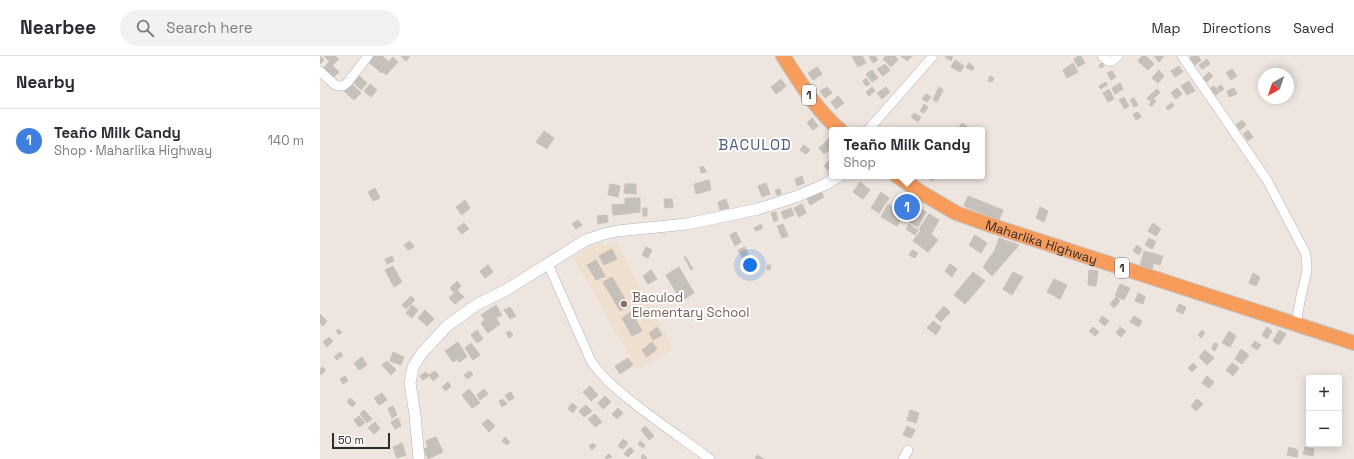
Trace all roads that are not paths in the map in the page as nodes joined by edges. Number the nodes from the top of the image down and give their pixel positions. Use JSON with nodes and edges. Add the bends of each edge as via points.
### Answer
{"nodes":[{"id":1,"x":368,"y":56,"type":"edge"},
{"id":2,"x":783,"y":56,"type":"edge"},
{"id":3,"x":933,"y":56,"type":"edge"},
{"id":4,"x":1102,"y":56,"type":"edge"},
{"id":5,"x":1118,"y":56,"type":"edge"},
{"id":6,"x":1182,"y":56,"type":"edge"},
{"id":7,"x":320,"y":71,"type":"edge"},
{"id":8,"x":837,"y":127,"type":"edge"},
{"id":9,"x":871,"y":127,"type":"edge"},
{"id":10,"x":834,"y":179,"type":"edge"},
{"id":11,"x":901,"y":179,"type":"edge"},
{"id":12,"x":548,"y":264,"type":"junction"},
{"id":13,"x":1296,"y":324,"type":"junction"},
{"id":14,"x":1354,"y":343,"type":"edge"},
{"id":15,"x":419,"y":459,"type":"edge"},
{"id":16,"x":710,"y":459,"type":"edge"}],
"edges":[{"from":1,"to":7,"type":"street","via":[[343,86],[335,85]]},
{"from":2,"to":8,"type":"highway","number":"1","via":[[810,97]]},
{"from":3,"to":9,"type":"street"},
{"from":4,"to":5,"type":"street","via":[[1112,61]]},
{"from":6,"to":13,"type":"street","via":[[1267,180],[1306,254],[1307,271]]},
{"from":10,"to":12,"type":"street","via":[[798,196],[758,209],[687,224],[604,234],[586,240]]},
{"from":11,"to":13,"type":"highway","name":"Maharlika Highway","number":"1","via":[[956,213]]},
{"from":12,"to":15,"type":"street","via":[[476,305],[447,326],[422,353],[413,367],[410,383]]},
{"from":12,"to":16,"type":"street","via":[[591,361],[598,371],[642,409]]},
{"from":13,"to":14,"type":"highway","name":"Maharlika Highway","number":"1"}]}
